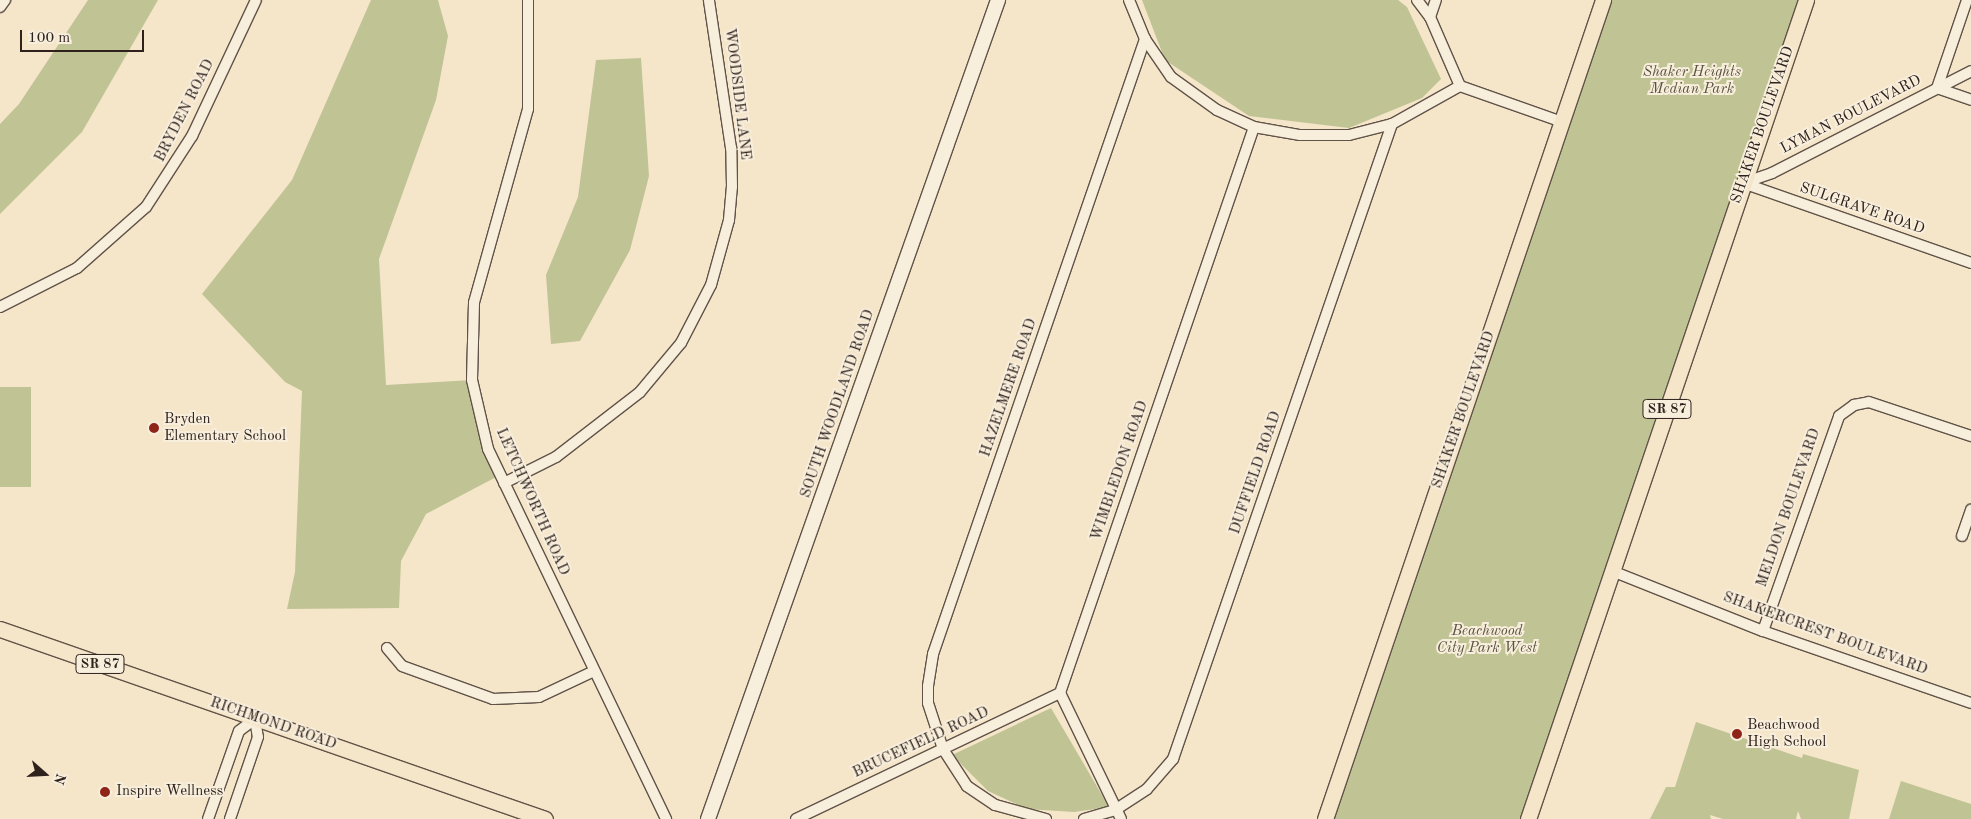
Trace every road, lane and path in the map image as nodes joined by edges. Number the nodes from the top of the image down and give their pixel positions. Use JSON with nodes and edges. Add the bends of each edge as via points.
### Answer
{"nodes":[{"id":1,"x":4,"y":0,"type":"edge"},
{"id":2,"x":256,"y":0,"type":"edge"},
{"id":3,"x":528,"y":0,"type":"edge"},
{"id":4,"x":709,"y":0,"type":"edge"},
{"id":5,"x":998,"y":0,"type":"edge"},
{"id":6,"x":1129,"y":0,"type":"edge"},
{"id":7,"x":1417,"y":0,"type":"edge"},
{"id":8,"x":1436,"y":0,"type":"edge"},
{"id":9,"x":1603,"y":0,"type":"edge"},
{"id":10,"x":1806,"y":0,"type":"edge"},
{"id":11,"x":1967,"y":0,"type":"edge"},
{"id":12,"x":0,"y":7,"type":"edge"},
{"id":13,"x":1430,"y":17,"type":"junction"},
{"id":14,"x":1145,"y":39,"type":"junction"},
{"id":15,"x":1971,"y":71,"type":"edge"},
{"id":16,"x":1460,"y":86,"type":"junction"},
{"id":17,"x":1937,"y":88,"type":"junction"},
{"id":18,"x":1971,"y":100,"type":"edge"},
{"id":19,"x":1562,"y":122,"type":"junction"},
{"id":20,"x":1392,"y":124,"type":"junction"},
{"id":21,"x":1254,"y":127,"type":"junction"},
{"id":22,"x":1743,"y":183,"type":"junction"},
{"id":23,"x":1971,"y":263,"type":"edge"},
{"id":24,"x":0,"y":307,"type":"edge"},
{"id":25,"x":1971,"y":436,"type":"edge"},
{"id":26,"x":504,"y":484,"type":"junction"},
{"id":27,"x":1971,"y":510,"type":"edge"},
{"id":28,"x":1962,"y":536,"type":"dead end"},
{"id":29,"x":1612,"y":571,"type":"junction"},
{"id":30,"x":0,"y":630,"type":"edge"},
{"id":31,"x":1763,"y":631,"type":"junction"},
{"id":32,"x":387,"y":648,"type":"dead end"},
{"id":33,"x":594,"y":671,"type":"junction"},
{"id":34,"x":1060,"y":693,"type":"junction"},
{"id":35,"x":1971,"y":703,"type":"edge"},
{"id":36,"x":255,"y":719,"type":"junction"},
{"id":37,"x":943,"y":749,"type":"junction"},
{"id":38,"x":1118,"y":814,"type":"edge"},
{"id":39,"x":208,"y":819,"type":"edge"},
{"id":40,"x":230,"y":819,"type":"edge"},
{"id":41,"x":545,"y":819,"type":"edge"},
{"id":42,"x":666,"y":819,"type":"edge"},
{"id":43,"x":708,"y":819,"type":"edge"},
{"id":44,"x":796,"y":819,"type":"edge"},
{"id":45,"x":1046,"y":819,"type":"edge"},
{"id":46,"x":1084,"y":819,"type":"edge"},
{"id":47,"x":1325,"y":819,"type":"edge"},
{"id":48,"x":1528,"y":819,"type":"edge"}],
"edges":[{"from":1,"to":12,"type":"street"},
{"from":2,"to":24,"type":"street","name":"BRYDEN ROAD","via":[[192,136],[146,207],[77,268]]},
{"from":3,"to":26,"type":"street","name":"LETCHWORTH ROAD","via":[[530,81],[522,140],[481,266],[471,343],[478,410]]},
{"from":4,"to":26,"type":"street","name":"WOODSIDE LANE","via":[[732,177],[729,220],[711,285],[681,343],[640,392],[556,457]]},
{"from":5,"to":43,"type":"street","name":"SOUTH WOODLAND ROAD"},
{"from":6,"to":14,"type":"street"},
{"from":7,"to":13,"type":"street"},
{"from":8,"to":13,"type":"street"},
{"from":9,"to":19,"type":"main road","name":"SHAKER BOULEVARD"},
{"from":10,"to":22,"type":"main road","name":"SHAKER BOULEVARD","number":"SR 87"},
{"from":11,"to":17,"type":"street"},
{"from":13,"to":16,"type":"street"},
{"from":14,"to":21,"type":"street","via":[[1171,77],[1217,110]]},
{"from":14,"to":37,"type":"street","name":"HAZELMERE ROAD","via":[[933,654],[928,704]]},
{"from":15,"to":17,"type":"street","name":"LYMAN BOULEVARD"},
{"from":16,"to":19,"type":"street"},
{"from":16,"to":20,"type":"street"},
{"from":17,"to":18,"type":"street"},
{"from":17,"to":22,"type":"street","name":"LYMAN BOULEVARD","via":[[1772,173]]},
{"from":19,"to":47,"type":"main road","name":"SHAKER BOULEVARD"},
{"from":20,"to":21,"type":"street","via":[[1349,135],[1300,135]]},
{"from":20,"to":38,"type":"street","name":"DUFFIELD ROAD","via":[[1185,729],[1160,776]]},
{"from":21,"to":34,"type":"street","name":"WIMBLEDON ROAD"},
{"from":22,"to":23,"type":"street","name":"SULGRAVE ROAD"},
{"from":22,"to":29,"type":"main road","name":"SHAKER BOULEVARD","number":"SR 87"},
{"from":25,"to":31,"type":"street","name":"MELDON BOULEVARD","via":[[1869,402],[1854,405],[1839,416]]},
{"from":26,"to":33,"type":"street","name":"LETCHWORTH ROAD"},
{"from":27,"to":28,"type":"street"},
{"from":29,"to":31,"type":"street","name":"SHAKERCREST BOULEVARD"},
{"from":29,"to":48,"type":"main road","name":"SHAKER BOULEVARD","number":"SR 87"},
{"from":30,"to":36,"type":"main road","name":"RICHMOND ROAD","number":"SR 87"},
{"from":31,"to":35,"type":"street","name":"SHAKERCREST BOULEVARD"},
{"from":32,"to":33,"type":"street","via":[[402,666],[493,699],[538,697]]},
{"from":33,"to":42,"type":"street","name":"LETCHWORTH ROAD"},
{"from":34,"to":37,"type":"street","name":"BRUCEFIELD ROAD"},
{"from":34,"to":38,"type":"street"},
{"from":36,"to":39,"type":"street","via":[[239,730]]},
{"from":36,"to":40,"type":"street","via":[[258,737]]},
{"from":36,"to":41,"type":"main road","name":"RICHMOND ROAD","number":"SR 87"},
{"from":37,"to":44,"type":"street","name":"BRUCEFIELD ROAD"},
{"from":37,"to":45,"type":"street","name":"HAZELMERE ROAD","via":[[967,786],[981,796],[996,806]]},
{"from":38,"to":46,"type":"street"}]}
